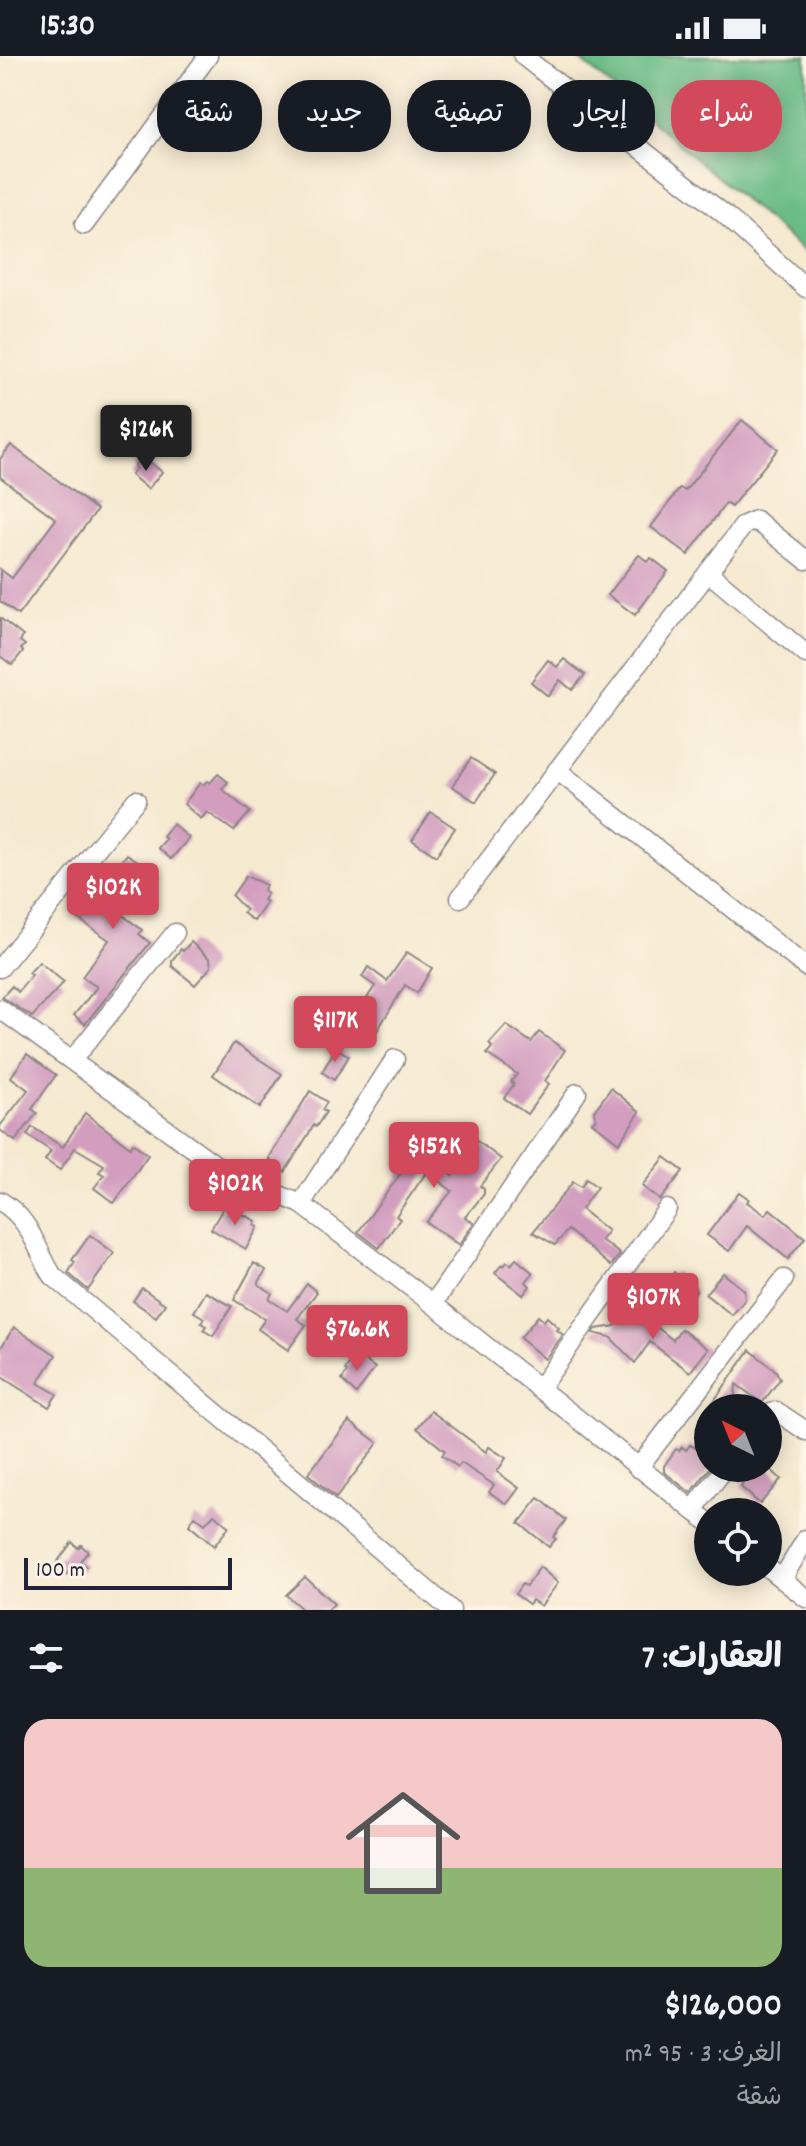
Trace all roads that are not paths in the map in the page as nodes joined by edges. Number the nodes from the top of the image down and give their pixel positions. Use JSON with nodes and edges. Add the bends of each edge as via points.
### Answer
{"nodes":[{"id":1,"x":208,"y":56,"type":"edge"},
{"id":2,"x":523,"y":56,"type":"edge"},
{"id":3,"x":84,"y":225,"type":"dead end"},
{"id":4,"x":806,"y":288,"type":"edge"},
{"id":5,"x":806,"y":560,"type":"edge"},
{"id":6,"x":709,"y":573,"type":"junction"},
{"id":7,"x":806,"y":654,"type":"edge"},
{"id":8,"x":557,"y":770,"type":"junction"},
{"id":9,"x":136,"y":800,"type":"dead end"},
{"id":10,"x":460,"y":898,"type":"dead end"},
{"id":11,"x":175,"y":933,"type":"dead end"},
{"id":12,"x":806,"y":967,"type":"edge"},
{"id":13,"x":0,"y":968,"type":"edge"},
{"id":14,"x":0,"y":1009,"type":"edge"},
{"id":15,"x":395,"y":1059,"type":"dead end"},
{"id":16,"x":72,"y":1060,"type":"junction"},
{"id":17,"x":577,"y":1093,"type":"dead end"},
{"id":18,"x":0,"y":1201,"type":"edge"},
{"id":19,"x":301,"y":1204,"type":"junction"},
{"id":20,"x":667,"y":1209,"type":"dead end"},
{"id":21,"x":784,"y":1279,"type":"dead end"},
{"id":22,"x":433,"y":1304,"type":"junction"},
{"id":23,"x":539,"y":1389,"type":"junction"},
{"id":24,"x":782,"y":1415,"type":"edge"},
{"id":25,"x":806,"y":1431,"type":"edge"},
{"id":26,"x":638,"y":1468,"type":"junction"},
{"id":27,"x":714,"y":1482,"type":"edge"},
{"id":28,"x":693,"y":1510,"type":"joint"},
{"id":29,"x":806,"y":1539,"type":"edge"},
{"id":30,"x":782,"y":1566,"type":"edge"},
{"id":31,"x":782,"y":1579,"type":"edge"},
{"id":32,"x":806,"y":1598,"type":"edge"},
{"id":33,"x":451,"y":1610,"type":"edge"}],
"edges":[{"from":1,"to":3,"type":"street"},
{"from":2,"to":4,"type":"street","via":[[724,214]]},
{"from":5,"to":6,"type":"street","via":[[756,520],[744,525]]},
{"from":6,"to":7,"type":"street"},
{"from":6,"to":8,"type":"street"},
{"from":8,"to":10,"type":"street"},
{"from":8,"to":12,"type":"street"},
{"from":9,"to":13,"type":"street"},
{"from":11,"to":16,"type":"street"},
{"from":14,"to":16,"type":"street"},
{"from":15,"to":19,"type":"street"},
{"from":16,"to":19,"type":"street","via":[[227,1173]]},
{"from":17,"to":22,"type":"street"},
{"from":18,"to":33,"type":"street","via":[[24,1221],[53,1276]]},
{"from":19,"to":22,"type":"street"},
{"from":20,"to":23,"type":"street"},
{"from":21,"to":26,"type":"street"},
{"from":22,"to":23,"type":"street"},
{"from":23,"to":26,"type":"street"},
{"from":24,"to":25,"type":"street"},
{"from":26,"to":28,"type":"street"},
{"from":27,"to":28,"type":"street"},
{"from":29,"to":30,"type":"street"},
{"from":31,"to":32,"type":"street"}]}
